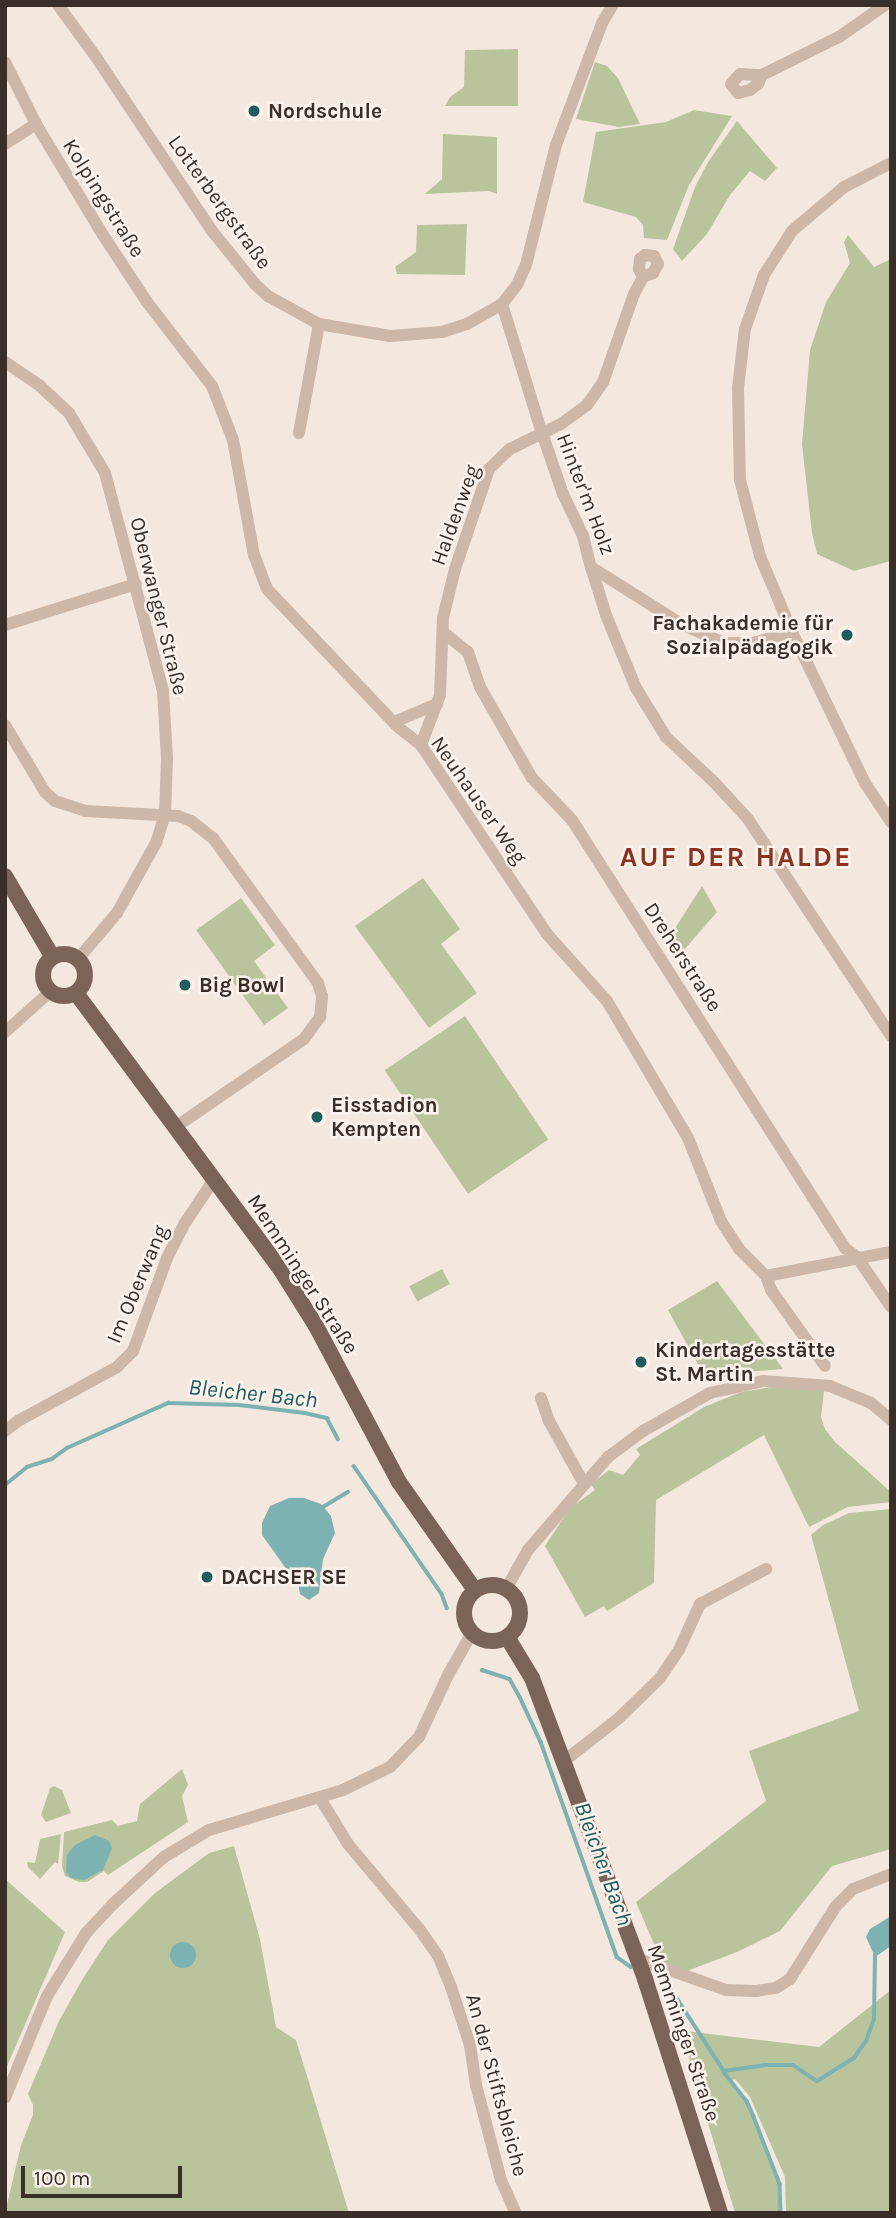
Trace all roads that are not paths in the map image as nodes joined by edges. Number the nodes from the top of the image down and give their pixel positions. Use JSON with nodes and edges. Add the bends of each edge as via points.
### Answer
{"nodes":[{"id":1,"x":58,"y":5,"type":"edge"},
{"id":2,"x":612,"y":5,"type":"edge"},
{"id":3,"x":885,"y":5,"type":"edge"},
{"id":4,"x":5,"y":62,"type":"edge"},
{"id":5,"x":762,"y":75,"type":"dead end"},
{"id":6,"x":36,"y":124,"type":"junction"},
{"id":7,"x":5,"y":144,"type":"edge"},
{"id":8,"x":891,"y":163,"type":"edge"},
{"id":9,"x":643,"y":277,"type":"dead end"},
{"id":10,"x":502,"y":304,"type":"junction"},
{"id":11,"x":319,"y":324,"type":"junction"},
{"id":12,"x":182,"y":347,"type":"joint"},
{"id":13,"x":5,"y":362,"type":"edge"},
{"id":14,"x":299,"y":433,"type":"dead end"},
{"id":15,"x":542,"y":433,"type":"junction"},
{"id":16,"x":591,"y":567,"type":"junction"},
{"id":17,"x":136,"y":584,"type":"junction"},
{"id":18,"x":5,"y":625,"type":"edge"},
{"id":19,"x":443,"y":632,"type":"junction"},
{"id":20,"x":792,"y":632,"type":"junction"},
{"id":21,"x":437,"y":704,"type":"junction"},
{"id":22,"x":394,"y":722,"type":"junction"},
{"id":23,"x":5,"y":724,"type":"edge"},
{"id":24,"x":421,"y":745,"type":"junction"},
{"id":25,"x":165,"y":814,"type":"junction"},
{"id":26,"x":891,"y":822,"type":"edge"},
{"id":27,"x":5,"y":876,"type":"edge"},
{"id":28,"x":52,"y":956,"type":"junction"},
{"id":29,"x":78,"y":959,"type":"junction"},
{"id":30,"x":51,"y":991,"type":"junction"},
{"id":31,"x":76,"y":993,"type":"junction"},
{"id":32,"x":5,"y":1032,"type":"edge"},
{"id":33,"x":891,"y":1036,"type":"edge"},
{"id":34,"x":177,"y":1126,"type":"junction"},
{"id":35,"x":215,"y":1178,"type":"junction"},
{"id":36,"x":891,"y":1252,"type":"edge"},
{"id":37,"x":857,"y":1257,"type":"junction"},
{"id":38,"x":765,"y":1276,"type":"junction"},
{"id":39,"x":891,"y":1307,"type":"edge"},
{"id":40,"x":825,"y":1366,"type":"dead end"},
{"id":41,"x":541,"y":1398,"type":"dead end"},
{"id":42,"x":891,"y":1420,"type":"edge"},
{"id":43,"x":5,"y":1431,"type":"edge"},
{"id":44,"x":583,"y":1482,"type":"junction"},
{"id":45,"x":766,"y":1569,"type":"dead end"},
{"id":46,"x":506,"y":1589,"type":"junction"},
{"id":47,"x":475,"y":1590,"type":"junction"},
{"id":48,"x":472,"y":1633,"type":"junction"},
{"id":49,"x":507,"y":1637,"type":"junction"},
{"id":50,"x":564,"y":1761,"type":"junction"},
{"id":51,"x":320,"y":1798,"type":"junction"},
{"id":52,"x":891,"y":1874,"type":"edge"},
{"id":53,"x":638,"y":1959,"type":"junction"},
{"id":54,"x":5,"y":2098,"type":"edge"},
{"id":55,"x":516,"y":2213,"type":"edge"},
{"id":56,"x":720,"y":2213,"type":"edge"}],
"edges":[{"from":1,"to":11,"type":"street","name":"Lotterbergstraße","via":[[242,270],[268,296]]},
{"from":2,"to":10,"type":"street","name":"Lotterbergstraße","via":[[556,145],[526,265]]},
{"from":3,"to":5,"type":"street","via":[[839,37]]},
{"from":4,"to":6,"type":"street","name":"Kolpingstraße"},
{"from":6,"to":7,"type":"street"},
{"from":6,"to":12,"type":"street","name":"Kolpingstraße","via":[[110,246]]},
{"from":8,"to":20,"type":"street","via":[[844,187],[792,231],[764,275],[746,329],[738,388],[740,480],[760,556]]},
{"from":9,"to":15,"type":"street","name":"Haldenweg","via":[[603,382],[587,405]]},
{"from":10,"to":11,"type":"street","name":"Lotterbergstraße","via":[[442,332],[390,335]]},
{"from":10,"to":15,"type":"street","name":"Hinter'm Holz"},
{"from":11,"to":14,"type":"street"},
{"from":12,"to":22,"type":"street","name":"Neuhauser Weg","via":[[212,386],[225,415],[242,478],[254,555],[267,589]]},
{"from":13,"to":17,"type":"street","name":"Oberwanger Straße","via":[[60,403],[94,451],[106,472]]},
{"from":15,"to":16,"type":"street","name":"Hinter'm Holz"},
{"from":15,"to":19,"type":"street","name":"Haldenweg","via":[[510,449],[489,469],[455,569]]},
{"from":16,"to":20,"type":"street","name":"Hinter'm Holz","via":[[681,624],[724,643],[753,643]]},
{"from":16,"to":33,"type":"street","via":[[636,688],[666,737],[748,819]]},
{"from":17,"to":18,"type":"street"},
{"from":17,"to":25,"type":"street","name":"Oberwanger Straße","via":[[163,691]]},
{"from":19,"to":21,"type":"street","name":"Haldenweg"},
{"from":19,"to":37,"type":"street","name":"Dreherstraße","via":[[468,652],[480,687],[532,778],[572,820],[845,1248]]},
{"from":20,"to":26,"type":"street","via":[[869,790]]},
{"from":21,"to":22,"type":"street"},
{"from":21,"to":24,"type":"street","name":"Haldenweg"},
{"from":22,"to":24,"type":"street","name":"Neuhauser Weg"},
{"from":23,"to":25,"type":"street","via":[[45,793],[55,801],[85,811]]},
{"from":24,"to":38,"type":"street","name":"Neuhauser Weg","via":[[547,934],[596,987],[622,1024],[688,1138],[721,1221]]},
{"from":25,"to":29,"type":"street","name":"Oberwanger Straße","via":[[139,878]]},
{"from":25,"to":34,"type":"street","via":[[191,821],[213,838],[318,983],[322,1005],[320,1017],[304,1039]]},
{"from":27,"to":28,"type":"main road"},
{"from":28,"to":29,"type":"main road","via":[[66,954]]},
{"from":28,"to":30,"type":"main road","via":[[43,973]]},
{"from":29,"to":31,"type":"main road","via":[[85,979]]},
{"from":30,"to":31,"type":"main road","via":[[60,996]]},
{"from":30,"to":32,"type":"street"},
{"from":31,"to":34,"type":"main road","name":"Memminger Straße"},
{"from":34,"to":35,"type":"main road","name":"Memminger Straße"},
{"from":35,"to":43,"type":"street","name":"Im Oberwang","via":[[167,1258],[133,1351],[117,1367]]},
{"from":35,"to":47,"type":"main road","name":"Memminger Straße","via":[[281,1270],[399,1482]]},
{"from":36,"to":37,"type":"street"},
{"from":37,"to":38,"type":"street"},
{"from":37,"to":39,"type":"street","name":"Dreherstraße"},
{"from":38,"to":40,"type":"street"},
{"from":41,"to":44,"type":"street"},
{"from":42,"to":44,"type":"street","via":[[871,1403],[830,1386],[791,1381],[740,1384],[710,1393],[643,1431]]},
{"from":44,"to":46,"type":"street","via":[[528,1550]]},
{"from":45,"to":50,"type":"street","via":[[701,1604],[680,1650],[660,1678]]},
{"from":46,"to":47,"type":"main road","via":[[490,1585]]},
{"from":46,"to":49,"type":"main road","via":[[520,1613]]},
{"from":47,"to":48,"type":"main road","via":[[463,1616]]},
{"from":48,"to":49,"type":"main road","via":[[489,1641]]},
{"from":48,"to":51,"type":"street","via":[[419,1737],[390,1767]]},
{"from":49,"to":50,"type":"main road","name":"Memminger Straße","via":[[532,1678]]},
{"from":50,"to":53,"type":"main road","name":"Memminger Straße"},
{"from":51,"to":54,"type":"street","via":[[209,1830],[142,1876],[86,1933],[47,1996]]},
{"from":51,"to":55,"type":"street","name":"An der Stiftsbleiche","via":[[348,1844],[438,1956],[461,2016],[501,2180]]},
{"from":52,"to":53,"type":"street","via":[[853,1889],[836,1906],[790,1979],[776,1987],[726,1990]]},
{"from":53,"to":56,"type":"main road","name":"Memminger Straße"}]}
